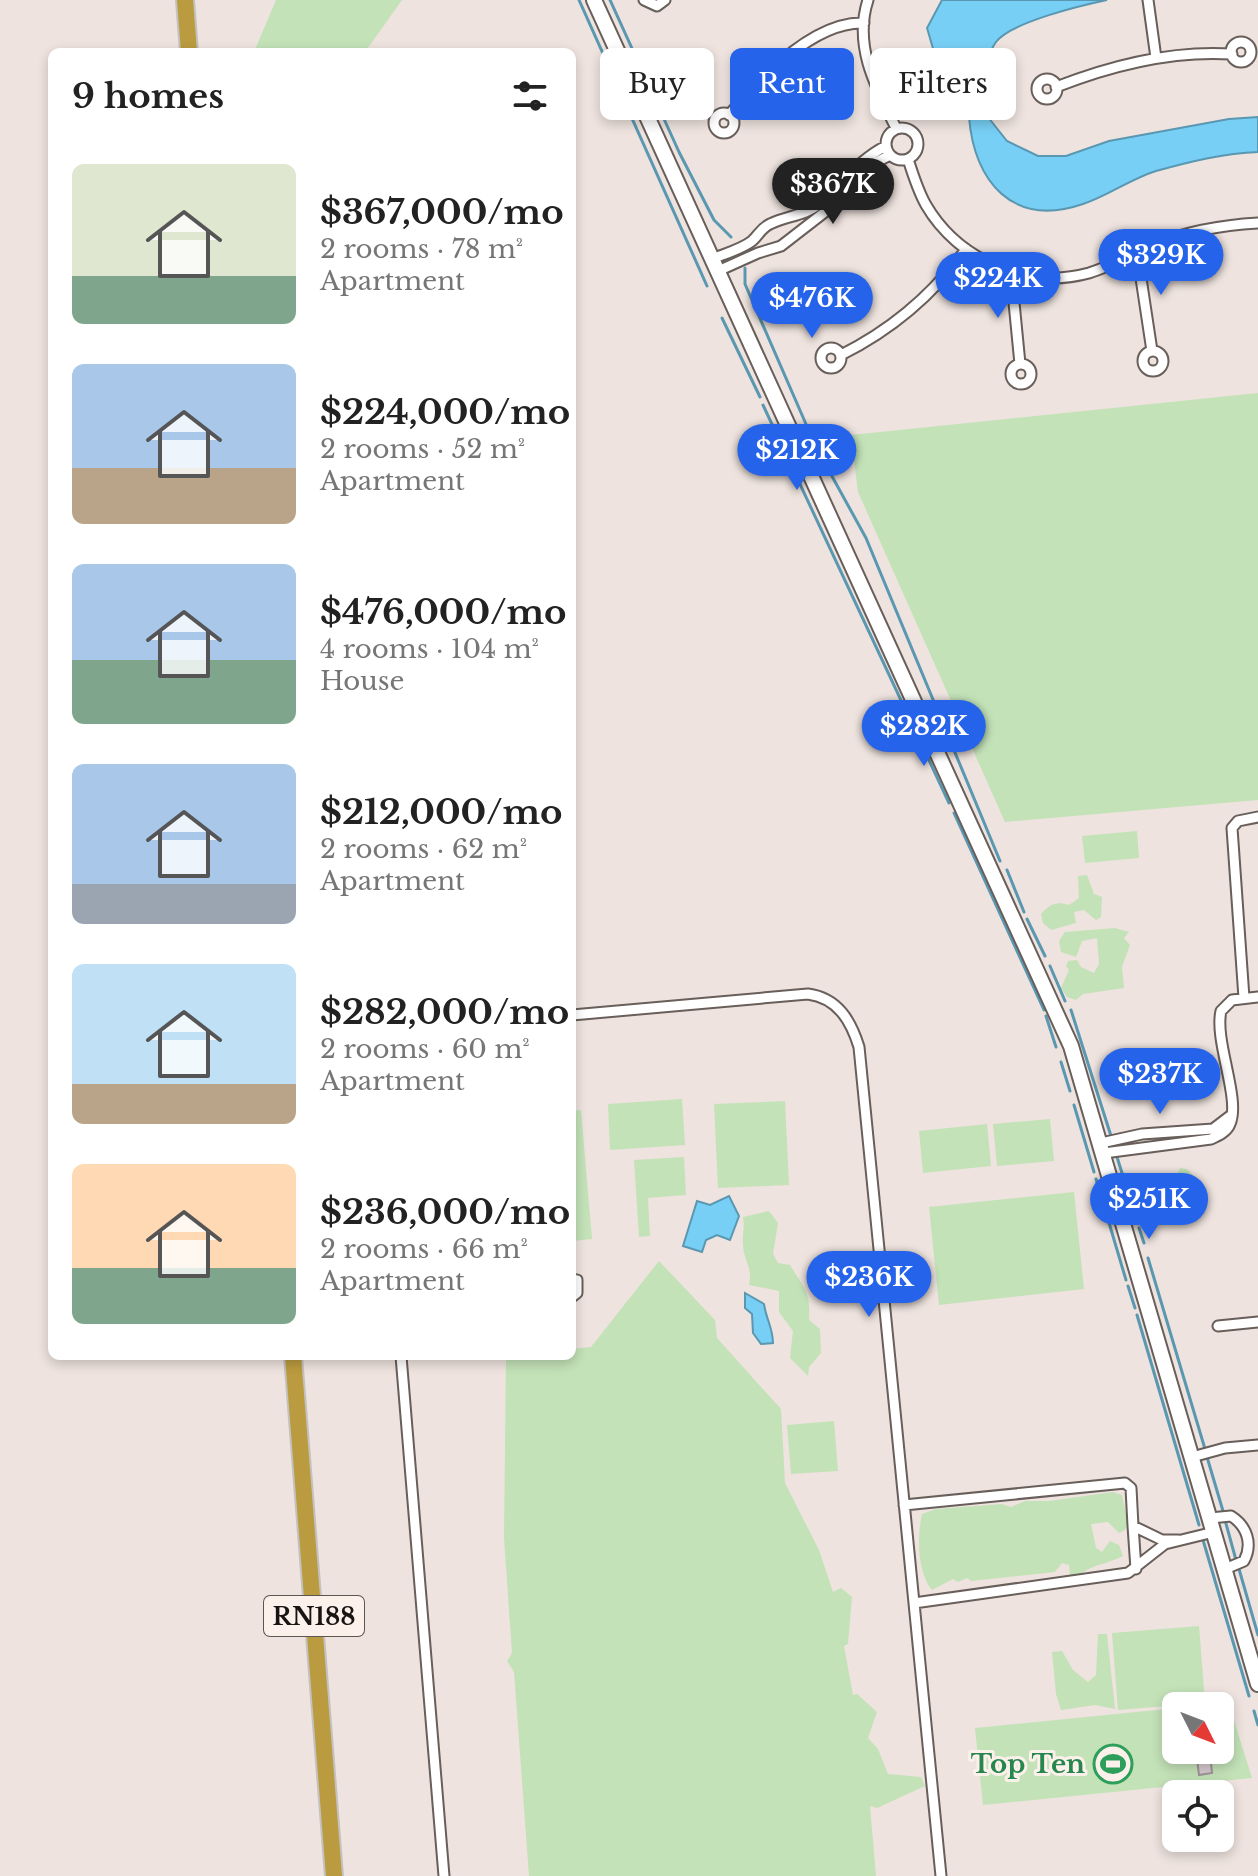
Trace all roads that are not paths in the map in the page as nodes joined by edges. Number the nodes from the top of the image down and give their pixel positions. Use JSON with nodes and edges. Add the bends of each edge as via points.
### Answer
{"nodes":[{"id":1,"x":185,"y":0,"type":"edge"},
{"id":2,"x":594,"y":0,"type":"edge"},
{"id":3,"x":644,"y":0,"type":"edge"},
{"id":4,"x":665,"y":0,"type":"edge"},
{"id":5,"x":868,"y":0,"type":"edge"},
{"id":6,"x":1148,"y":0,"type":"edge"},
{"id":7,"x":864,"y":23,"type":"junction"},
{"id":8,"x":189,"y":48,"type":"edge"},
{"id":9,"x":1232,"y":54,"type":"dead end"},
{"id":10,"x":1156,"y":58,"type":"junction"},
{"id":11,"x":1056,"y":87,"type":"dead end"},
{"id":12,"x":729,"y":115,"type":"dead end"},
{"id":13,"x":896,"y":128,"type":"junction"},
{"id":14,"x":888,"y":150,"type":"junction"},
{"id":15,"x":908,"y":159,"type":"junction"},
{"id":16,"x":790,"y":220,"type":"junction"},
{"id":17,"x":1258,"y":223,"type":"edge"},
{"id":18,"x":797,"y":234,"type":"junction"},
{"id":19,"x":752,"y":241,"type":"junction"},
{"id":20,"x":966,"y":249,"type":"junction"},
{"id":21,"x":758,"y":253,"type":"junction"},
{"id":22,"x":1134,"y":254,"type":"junction"},
{"id":23,"x":715,"y":265,"type":"junction"},
{"id":24,"x":1011,"y":272,"type":"junction"},
{"id":25,"x":1152,"y":351,"type":"dead end"},
{"id":26,"x":841,"y":355,"type":"dead end"},
{"id":27,"x":1020,"y":364,"type":"dead end"},
{"id":28,"x":1258,"y":817,"type":"edge"},
{"id":29,"x":1258,"y":997,"type":"edge"},
{"id":30,"x":1244,"y":998,"type":"junction"},
{"id":31,"x":576,"y":1015,"type":"edge"},
{"id":32,"x":1103,"y":1148,"type":"junction"},
{"id":33,"x":1258,"y":1322,"type":"edge"},
{"id":34,"x":1218,"y":1326,"type":"dead end"},
{"id":35,"x":293,"y":1360,"type":"edge"},
{"id":36,"x":401,"y":1360,"type":"edge"},
{"id":37,"x":1258,"y":1445,"type":"edge"},
{"id":38,"x":1192,"y":1457,"type":"junction"},
{"id":39,"x":904,"y":1505,"type":"junction"},
{"id":40,"x":1212,"y":1525,"type":"junction"},
{"id":41,"x":1133,"y":1526,"type":"junction"},
{"id":42,"x":1258,"y":1527,"type":"edge"},
{"id":43,"x":1245,"y":1530,"type":"junction"},
{"id":44,"x":1178,"y":1540,"type":"junction"},
{"id":45,"x":1253,"y":1541,"type":"edge"},
{"id":46,"x":1136,"y":1569,"type":"junction"},
{"id":47,"x":1225,"y":1569,"type":"junction"},
{"id":48,"x":914,"y":1603,"type":"junction"},
{"id":49,"x":1258,"y":1684,"type":"edge"},
{"id":50,"x":334,"y":1876,"type":"edge"},
{"id":51,"x":444,"y":1876,"type":"edge"},
{"id":52,"x":941,"y":1876,"type":"edge"}],
"edges":[{"from":1,"to":8,"type":"highway"},
{"from":2,"to":23,"type":"main road"},
{"from":3,"to":4,"type":"street","via":[[657,6]]},
{"from":5,"to":7,"type":"street"},
{"from":6,"to":10,"type":"street"},
{"from":7,"to":12,"type":"street","via":[[848,22],[789,55]]},
{"from":7,"to":13,"type":"street","via":[[868,66]]},
{"from":9,"to":10,"type":"street"},
{"from":10,"to":11,"type":"street"},
{"from":13,"to":14,"type":"street","via":[[888,135]]},
{"from":13,"to":15,"type":"street","via":[[912,130],[919,139],[918,150]]},
{"from":14,"to":15,"type":"street","via":[[900,160]]},
{"from":14,"to":16,"type":"street","via":[[855,165],[821,203]]},
{"from":14,"to":18,"type":"street"},
{"from":15,"to":20,"type":"street","via":[[926,205]]},
{"from":16,"to":18,"type":"street"},
{"from":16,"to":19,"type":"street","via":[[761,229]]},
{"from":17,"to":22,"type":"street","via":[[1185,234]]},
{"from":18,"to":21,"type":"street"},
{"from":19,"to":21,"type":"street"},
{"from":19,"to":23,"type":"street"},
{"from":20,"to":24,"type":"street"},
{"from":20,"to":26,"type":"street","via":[[914,308]]},
{"from":21,"to":23,"type":"street"},
{"from":22,"to":24,"type":"street","via":[[1065,278]]},
{"from":22,"to":25,"type":"street"},
{"from":23,"to":32,"type":"main road","via":[[1060,1018]]},
{"from":24,"to":27,"type":"street"},
{"from":28,"to":30,"type":"street","via":[[1238,821],[1232,828]]},
{"from":29,"to":30,"type":"street"},
{"from":30,"to":32,"type":"street","via":[[1232,1000],[1221,1011],[1232,1113],[1221,1134]]},
{"from":31,"to":39,"type":"street","via":[[808,994],[831,1001],[845,1016],[859,1047]]},
{"from":32,"to":38,"type":"main road"},
{"from":33,"to":34,"type":"street"},
{"from":35,"to":50,"type":"highway","number":"RN188"},
{"from":36,"to":51,"type":"street"},
{"from":37,"to":38,"type":"street"},
{"from":38,"to":40,"type":"main road"},
{"from":39,"to":41,"type":"street","via":[[1125,1483],[1131,1488]]},
{"from":39,"to":48,"type":"street"},
{"from":40,"to":43,"type":"street","via":[[1231,1516]]},
{"from":40,"to":44,"type":"street"},
{"from":40,"to":47,"type":"main road"},
{"from":41,"to":44,"type":"street","via":[[1162,1540]]},
{"from":41,"to":46,"type":"street"},
{"from":42,"to":43,"type":"street"},
{"from":43,"to":45,"type":"street"},
{"from":44,"to":46,"type":"street","via":[[1165,1544]]},
{"from":45,"to":47,"type":"street","via":[[1244,1561]]},
{"from":46,"to":48,"type":"street"},
{"from":47,"to":49,"type":"main road"},
{"from":48,"to":52,"type":"street"}]}
